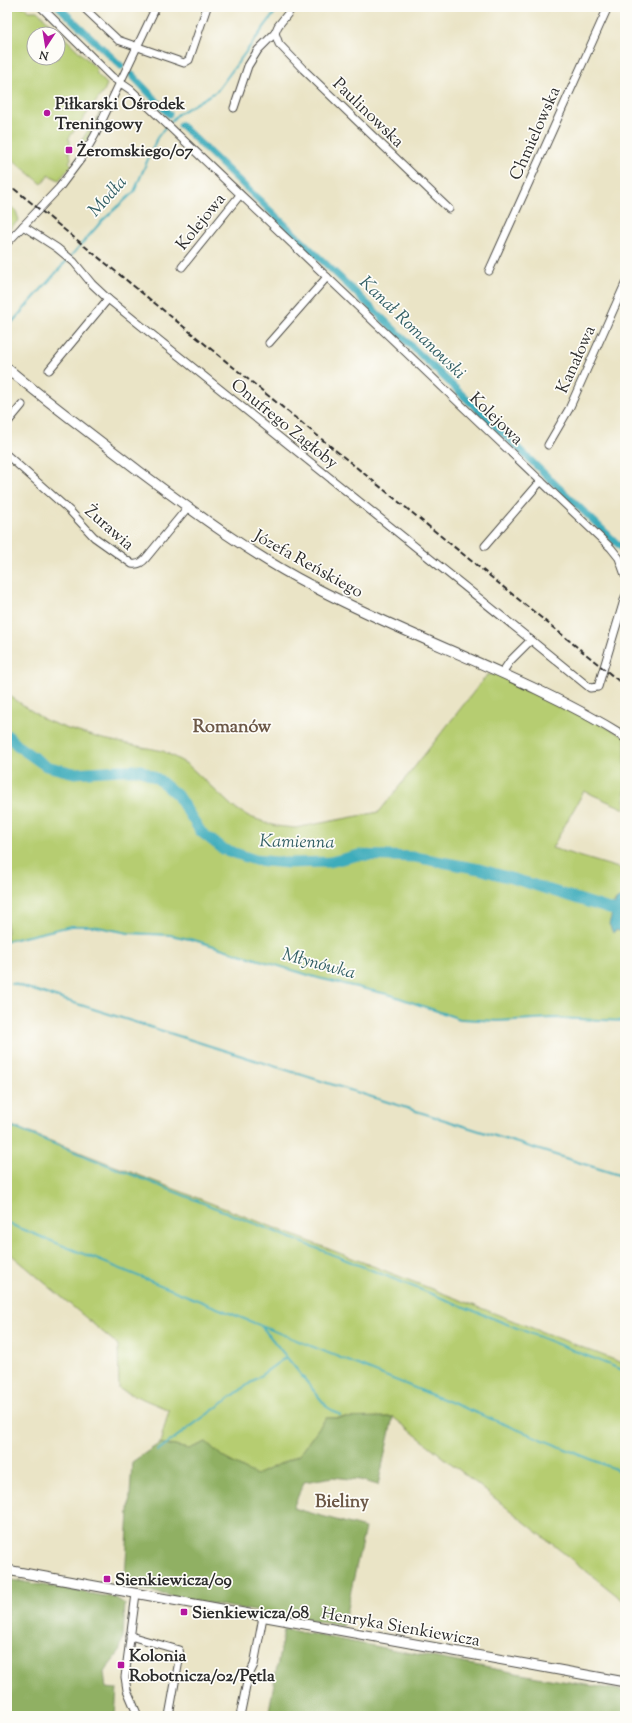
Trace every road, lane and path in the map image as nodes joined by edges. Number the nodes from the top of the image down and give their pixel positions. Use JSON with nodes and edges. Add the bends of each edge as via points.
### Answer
{"nodes":[{"id":1,"x":41,"y":7,"type":"edge"},
{"id":2,"x":83,"y":7,"type":"edge"},
{"id":3,"x":156,"y":7,"type":"edge"},
{"id":4,"x":207,"y":7,"type":"edge"},
{"id":5,"x":292,"y":7,"type":"edge"},
{"id":6,"x":608,"y":7,"type":"edge"},
{"id":7,"x":275,"y":33,"type":"junction"},
{"id":8,"x":137,"y":46,"type":"junction"},
{"id":9,"x":120,"y":82,"type":"junction"},
{"id":10,"x":234,"y":108,"type":"dead end"},
{"id":11,"x":240,"y":195,"type":"junction"},
{"id":12,"x":449,"y":209,"type":"dead end"},
{"id":13,"x":23,"y":226,"type":"junction"},
{"id":14,"x":7,"y":243,"type":"edge"},
{"id":15,"x":182,"y":267,"type":"dead end"},
{"id":16,"x":489,"y":271,"type":"dead end"},
{"id":17,"x":327,"y":277,"type":"junction"},
{"id":18,"x":625,"y":284,"type":"edge"},
{"id":19,"x":108,"y":299,"type":"junction"},
{"id":20,"x":269,"y":343,"type":"dead end"},
{"id":21,"x":7,"y":368,"type":"edge"},
{"id":22,"x":49,"y":370,"type":"dead end"},
{"id":23,"x":22,"y":405,"type":"dead end"},
{"id":24,"x":7,"y":423,"type":"edge"},
{"id":25,"x":548,"y":445,"type":"dead end"},
{"id":26,"x":7,"y":456,"type":"edge"},
{"id":27,"x":541,"y":481,"type":"junction"},
{"id":28,"x":188,"y":507,"type":"junction"},
{"id":29,"x":485,"y":546,"type":"dead end"},
{"id":30,"x":625,"y":575,"type":"edge"},
{"id":31,"x":625,"y":597,"type":"edge"},
{"id":32,"x":531,"y":640,"type":"junction"},
{"id":33,"x":502,"y":673,"type":"junction"},
{"id":34,"x":625,"y":737,"type":"edge"},
{"id":35,"x":7,"y":1570,"type":"edge"},
{"id":36,"x":136,"y":1594,"type":"junction"},
{"id":37,"x":263,"y":1617,"type":"junction"},
{"id":38,"x":130,"y":1636,"type":"junction"},
{"id":39,"x":625,"y":1682,"type":"edge"},
{"id":40,"x":138,"y":1716,"type":"edge"},
{"id":41,"x":168,"y":1716,"type":"edge"},
{"id":42,"x":240,"y":1716,"type":"edge"}],
"edges":[{"from":1,"to":9,"type":"street","name":"Kolejowa"},
{"from":2,"to":8,"type":"street","via":[[118,40]]},
{"from":3,"to":8,"type":"street"},
{"from":4,"to":8,"type":"street","via":[[189,60],[184,63]]},
{"from":5,"to":7,"type":"street"},
{"from":6,"to":16,"type":"street","name":"Chmielowska"},
{"from":7,"to":10,"type":"street","via":[[258,50],[248,66]]},
{"from":7,"to":12,"type":"street","name":"Paulinowska","via":[[279,44],[303,70]]},
{"from":8,"to":9,"type":"street"},
{"from":9,"to":11,"type":"street","name":"Kolejowa"},
{"from":9,"to":13,"type":"street","via":[[80,160],[59,188]]},
{"from":11,"to":15,"type":"street","name":"Kolejowa"},
{"from":11,"to":17,"type":"street","name":"Kolejowa"},
{"from":13,"to":14,"type":"street"},
{"from":13,"to":19,"type":"street","name":"Onufrego Zagłoby","via":[[74,262]]},
{"from":17,"to":20,"type":"street"},
{"from":17,"to":27,"type":"street","name":"Kolejowa"},
{"from":18,"to":25,"type":"street","name":"Kanałowa","via":[[569,409]]},
{"from":19,"to":22,"type":"street"},
{"from":19,"to":32,"type":"street","name":"Onufrego Zagłoby"},
{"from":21,"to":28,"type":"main road","name":"Józefa Reńskiego","via":[[53,406]]},
{"from":23,"to":24,"type":"street"},
{"from":26,"to":28,"type":"street","name":"Żurawia","via":[[70,511],[94,537],[132,564],[137,565],[146,558]]},
{"from":27,"to":29,"type":"street"},
{"from":27,"to":30,"type":"street","name":"Kolejowa","via":[[612,548]]},
{"from":28,"to":33,"type":"main road","name":"Józefa Reńskiego","via":[[246,547],[314,587]]},
{"from":31,"to":32,"type":"street","name":"Onufrego Zagłoby","via":[[599,685],[595,688],[590,688],[578,680]]},
{"from":32,"to":33,"type":"street"},
{"from":33,"to":34,"type":"main road","name":"Józefa Reńskiego","via":[[567,704]]},
{"from":35,"to":36,"type":"main road","name":"Henryka Sienkiewicza"},
{"from":36,"to":37,"type":"main road","name":"Henryka Sienkiewicza"},
{"from":36,"to":38,"type":"street"},
{"from":37,"to":39,"type":"main road","name":"Henryka Sienkiewicza"},
{"from":37,"to":42,"type":"street","via":[[254,1665],[248,1677]]},
{"from":38,"to":40,"type":"street","via":[[125,1683]]},
{"from":38,"to":41,"type":"street","via":[[179,1650]]}]}
